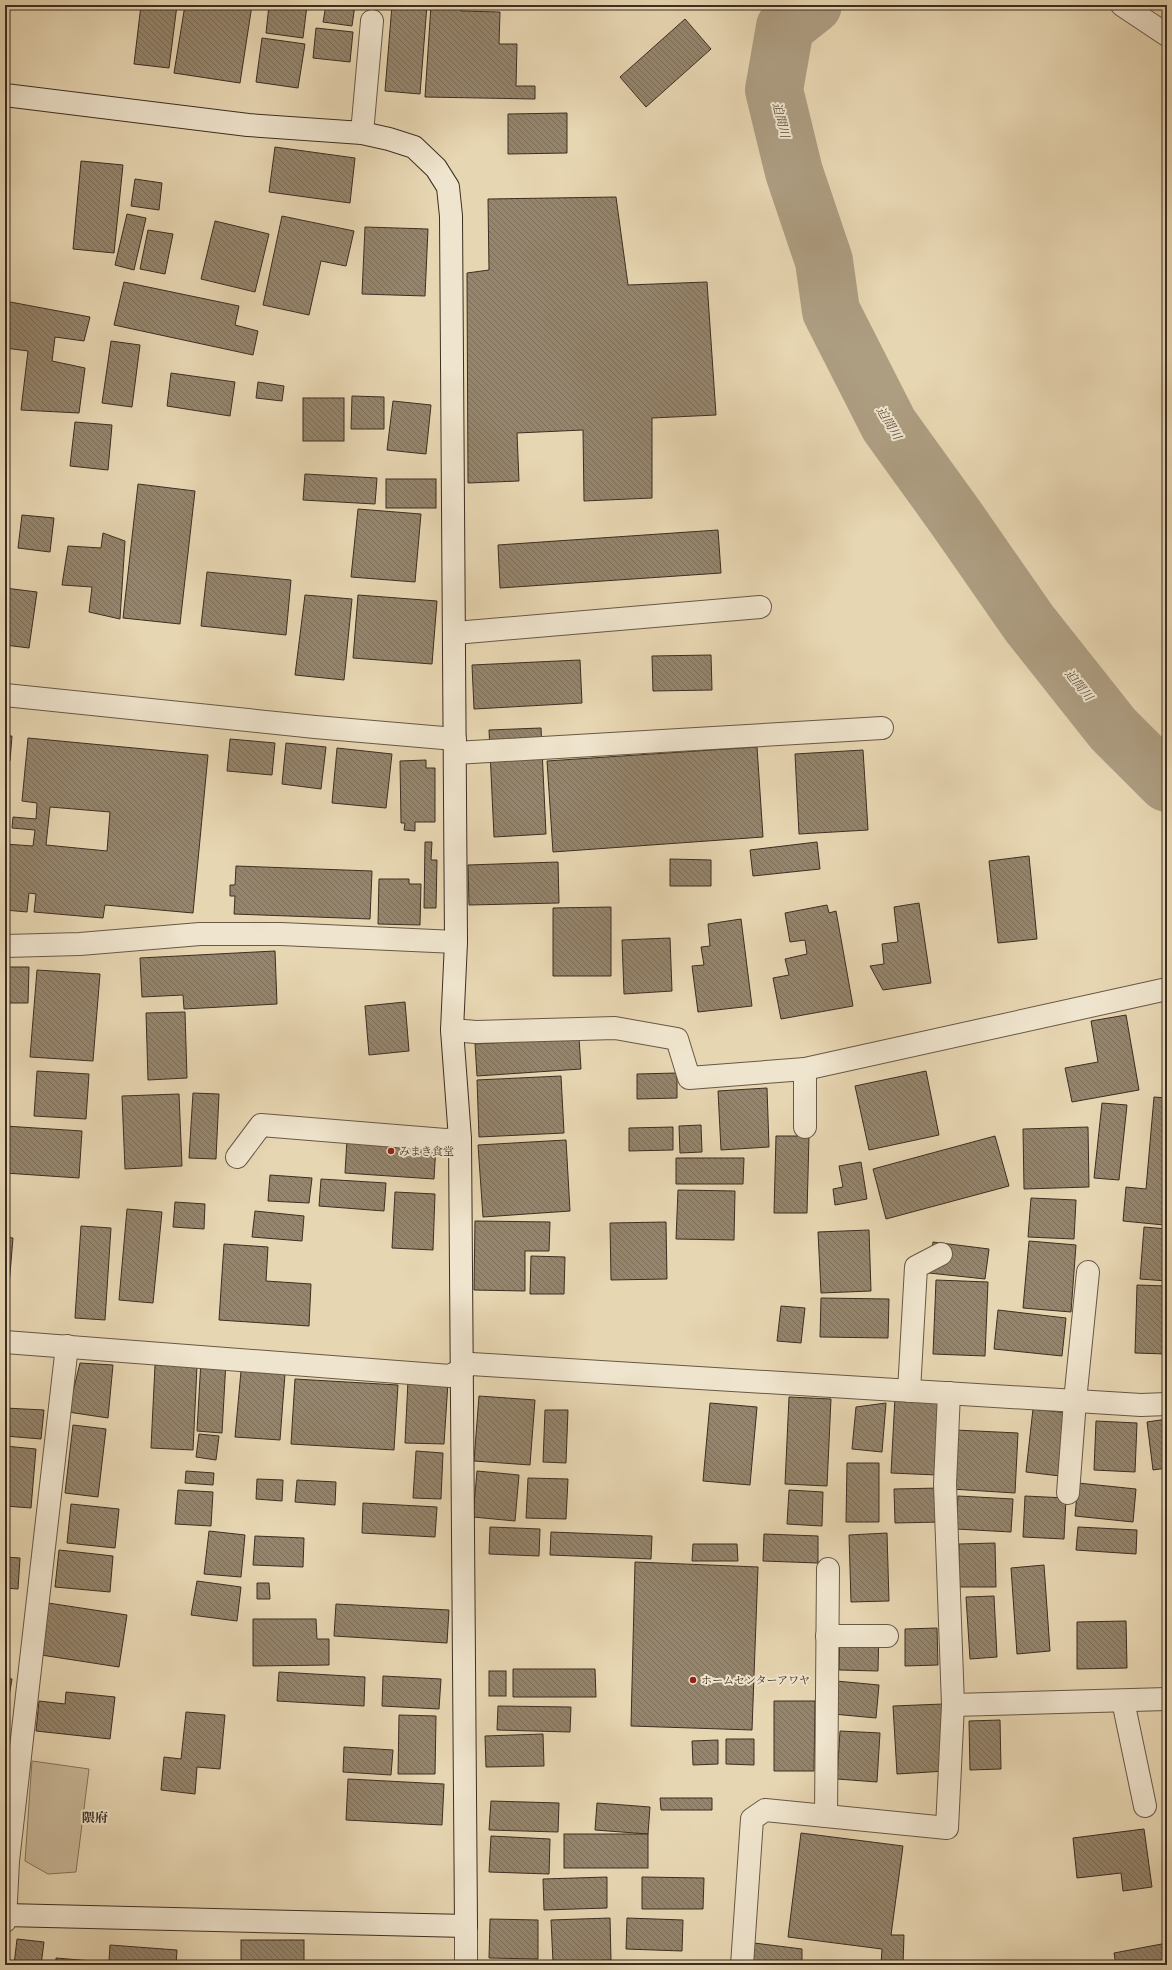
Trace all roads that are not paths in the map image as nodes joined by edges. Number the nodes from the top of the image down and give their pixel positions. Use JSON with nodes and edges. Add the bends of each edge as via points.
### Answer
{"nodes":[{"id":1,"x":1122,"y":5,"type":"edge"},
{"id":2,"x":372,"y":21,"type":"dead end"},
{"id":3,"x":1167,"y":35,"type":"edge"},
{"id":4,"x":5,"y":95,"type":"edge"},
{"id":5,"x":362,"y":133,"type":"junction"},
{"id":6,"x":760,"y":607,"type":"dead end"},
{"id":7,"x":455,"y":633,"type":"junction"},
{"id":8,"x":5,"y":695,"type":"edge"},
{"id":9,"x":882,"y":728,"type":"dead end"},
{"id":10,"x":455,"y":746,"type":"junction"},
{"id":11,"x":456,"y":942,"type":"junction"},
{"id":12,"x":5,"y":946,"type":"edge"},
{"id":13,"x":1167,"y":989,"type":"edge"},
{"id":14,"x":452,"y":1030,"type":"junction"},
{"id":15,"x":805,"y":1069,"type":"junction"},
{"id":16,"x":806,"y":1127,"type":"dead end"},
{"id":17,"x":460,"y":1139,"type":"junction"},
{"id":18,"x":237,"y":1157,"type":"dead end"},
{"id":19,"x":941,"y":1254,"type":"dead end"},
{"id":20,"x":1088,"y":1272,"type":"dead end"},
{"id":21,"x":5,"y":1342,"type":"edge"},
{"id":22,"x":67,"y":1346,"type":"junction"},
{"id":23,"x":461,"y":1369,"type":"junction"},
{"id":24,"x":909,"y":1391,"type":"junction"},
{"id":25,"x":949,"y":1393,"type":"junction"},
{"id":26,"x":1075,"y":1401,"type":"junction"},
{"id":27,"x":1167,"y":1404,"type":"edge"},
{"id":28,"x":1068,"y":1493,"type":"dead end"},
{"id":29,"x":828,"y":1569,"type":"dead end"},
{"id":30,"x":827,"y":1636,"type":"junction"},
{"id":31,"x":887,"y":1636,"type":"dead end"},
{"id":32,"x":1167,"y":1699,"type":"edge"},
{"id":33,"x":1123,"y":1701,"type":"junction"},
{"id":34,"x":953,"y":1705,"type":"junction"},
{"id":35,"x":1145,"y":1806,"type":"dead end"},
{"id":36,"x":826,"y":1816,"type":"junction"},
{"id":37,"x":5,"y":1915,"type":"edge"},
{"id":38,"x":5,"y":1921,"type":"edge"},
{"id":39,"x":466,"y":1926,"type":"junction"},
{"id":40,"x":466,"y":1965,"type":"edge"},
{"id":41,"x":742,"y":1965,"type":"edge"}],
"edges":[{"from":1,"to":3,"type":"street"},
{"from":2,"to":5,"type":"street"},
{"from":4,"to":5,"type":"street","via":[[248,125]]},
{"from":5,"to":7,"type":"street","via":[[414,148],[436,168],[448,188],[452,216]]},
{"from":6,"to":7,"type":"street"},
{"from":7,"to":10,"type":"street"},
{"from":8,"to":10,"type":"street","via":[[315,727]]},
{"from":9,"to":10,"type":"street"},
{"from":10,"to":11,"type":"street"},
{"from":11,"to":12,"type":"street","via":[[281,934],[200,934],[80,944]]},
{"from":11,"to":14,"type":"street"},
{"from":13,"to":15,"type":"street"},
{"from":14,"to":15,"type":"street","via":[[476,1032],[615,1028],[677,1039],[689,1078]]},
{"from":14,"to":17,"type":"street"},
{"from":15,"to":16,"type":"street"},
{"from":17,"to":18,"type":"street","via":[[445,1140],[261,1125]]},
{"from":17,"to":23,"type":"street"},
{"from":19,"to":24,"type":"street","via":[[916,1267]]},
{"from":20,"to":26,"type":"street"},
{"from":21,"to":22,"type":"street"},
{"from":22,"to":23,"type":"street","via":[[450,1376]]},
{"from":22,"to":37,"type":"street","via":[[8,1861]]},
{"from":23,"to":24,"type":"street","via":[[471,1364]]},
{"from":23,"to":39,"type":"street"},
{"from":24,"to":25,"type":"street"},
{"from":25,"to":26,"type":"street"},
{"from":25,"to":34,"type":"street","via":[[945,1484]]},
{"from":26,"to":27,"type":"street"},
{"from":26,"to":28,"type":"street"},
{"from":29,"to":30,"type":"street"},
{"from":30,"to":31,"type":"street"},
{"from":30,"to":36,"type":"street"},
{"from":32,"to":33,"type":"street"},
{"from":33,"to":34,"type":"street"},
{"from":33,"to":35,"type":"street"},
{"from":34,"to":36,"type":"street","via":[[947,1828]]},
{"from":36,"to":41,"type":"street","via":[[765,1810],[752,1819]]},
{"from":37,"to":38,"type":"street"},
{"from":37,"to":39,"type":"street"},
{"from":39,"to":40,"type":"street"}]}
